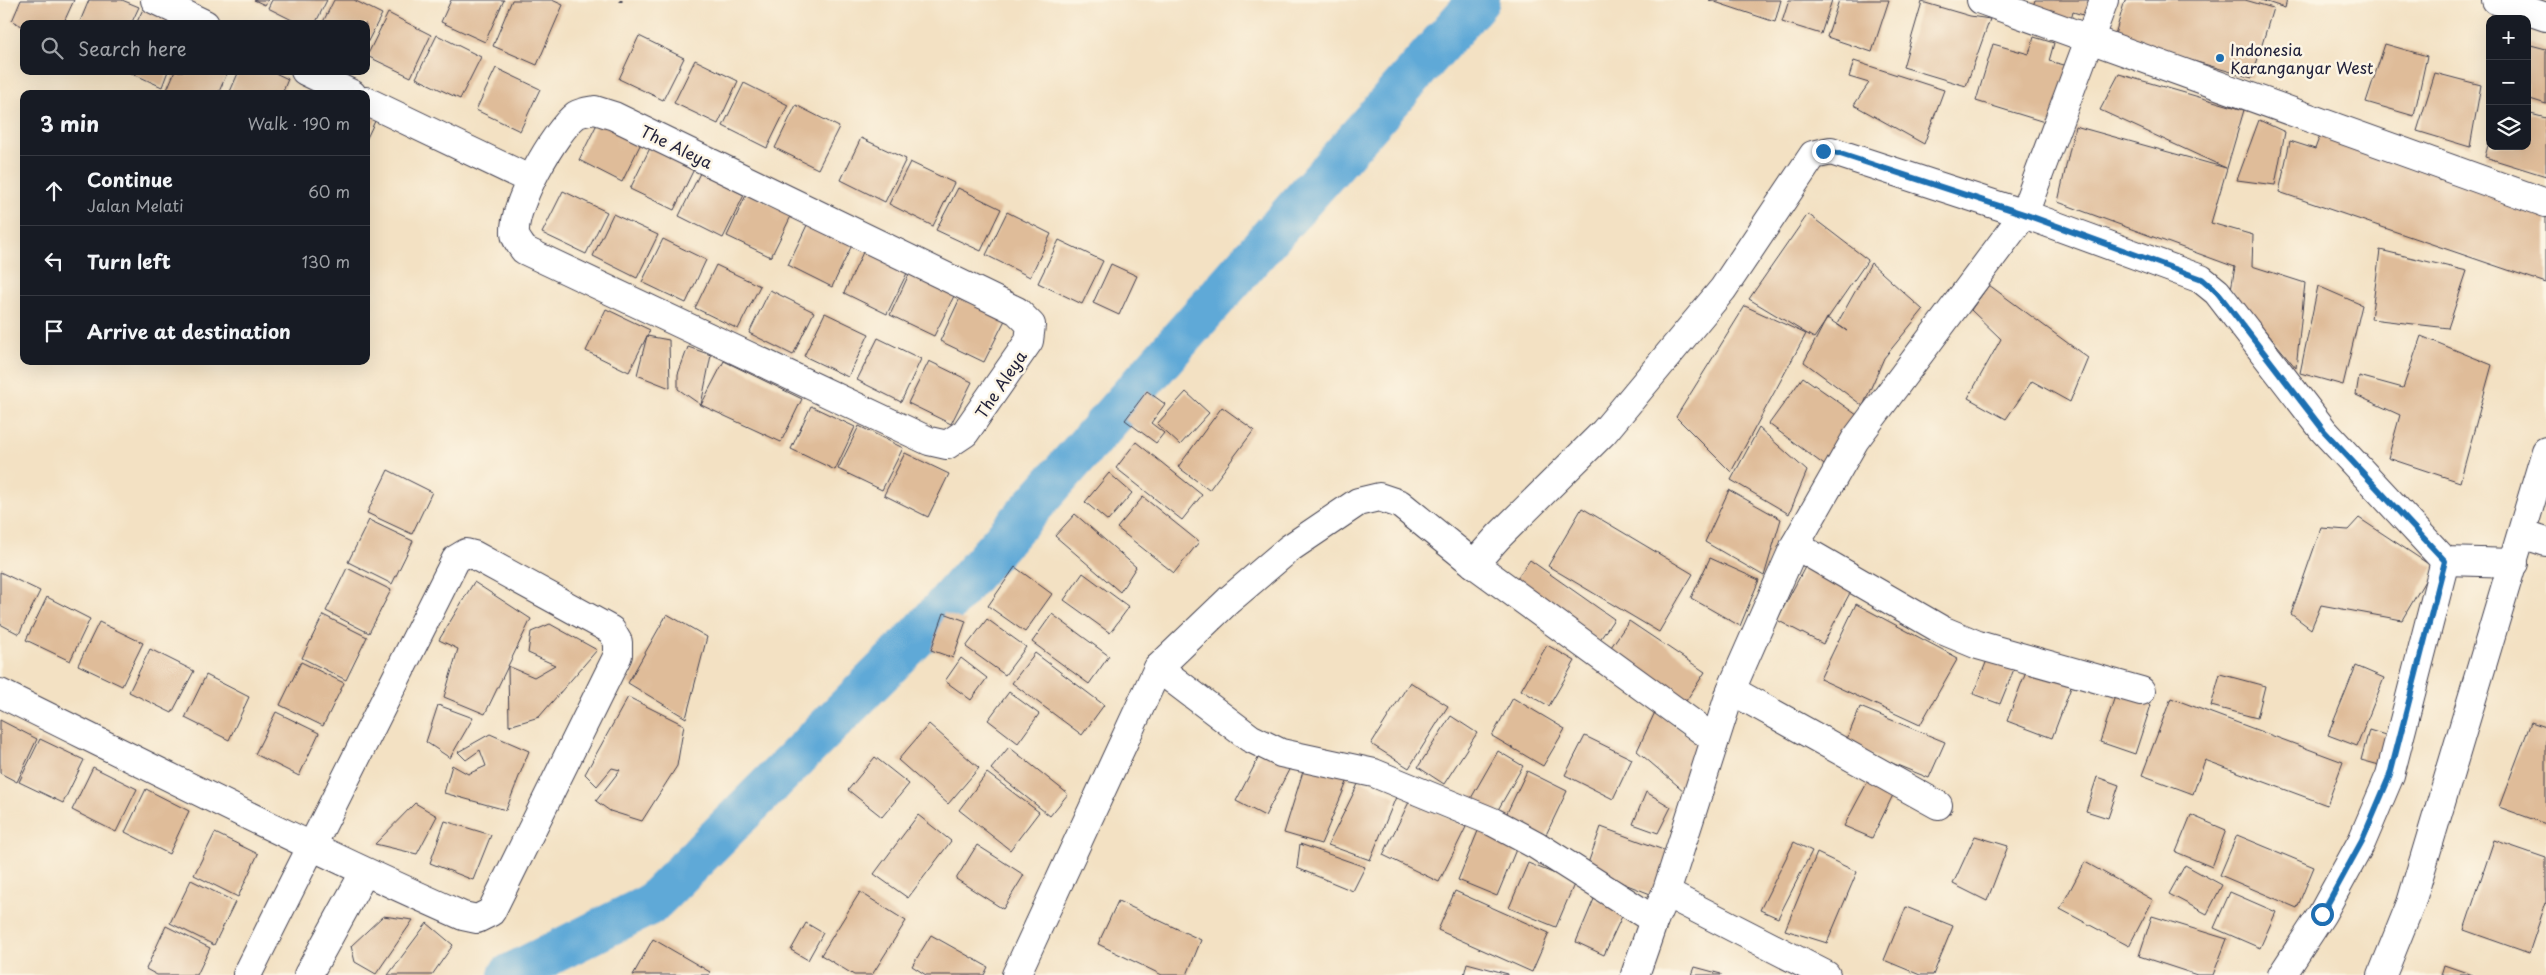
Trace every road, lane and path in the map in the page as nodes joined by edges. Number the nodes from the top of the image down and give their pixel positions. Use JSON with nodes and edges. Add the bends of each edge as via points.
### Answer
{"nodes":[{"id":1,"x":155,"y":0,"type":"edge"},
{"id":2,"x":1981,"y":0,"type":"edge"},
{"id":3,"x":2104,"y":0,"type":"edge"},
{"id":4,"x":2496,"y":0,"type":"edge"},
{"id":5,"x":2546,"y":18,"type":"edge"},
{"id":6,"x":197,"y":20,"type":"edge"},
{"id":7,"x":2090,"y":39,"type":"junction"},
{"id":8,"x":312,"y":75,"type":"edge"},
{"id":9,"x":344,"y":90,"type":"edge"},
{"id":10,"x":370,"y":103,"type":"edge"},
{"id":11,"x":532,"y":180,"type":"junction"},
{"id":12,"x":2546,"y":202,"type":"edge"},
{"id":13,"x":2024,"y":214,"type":"junction"},
{"id":14,"x":2546,"y":451,"type":"edge"},
{"id":15,"x":2534,"y":538,"type":"edge"},
{"id":16,"x":1795,"y":545,"type":"junction"},
{"id":17,"x":2445,"y":561,"type":"junction"},
{"id":18,"x":2514,"y":563,"type":"junction"},
{"id":19,"x":1474,"y":564,"type":"junction"},
{"id":20,"x":1158,"y":668,"type":"junction"},
{"id":21,"x":1731,"y":690,"type":"junction"},
{"id":22,"x":2141,"y":691,"type":"dead end"},
{"id":23,"x":0,"y":693,"type":"edge"},
{"id":24,"x":1714,"y":739,"type":"junction"},
{"id":25,"x":1938,"y":805,"type":"dead end"},
{"id":26,"x":312,"y":847,"type":"junction"},
{"id":27,"x":364,"y":873,"type":"junction"},
{"id":28,"x":1666,"y":893,"type":"junction"},
{"id":29,"x":1654,"y":920,"type":"junction"},
{"id":30,"x":247,"y":975,"type":"edge"},
{"id":31,"x":308,"y":975,"type":"edge"},
{"id":32,"x":1016,"y":975,"type":"edge"},
{"id":33,"x":1635,"y":975,"type":"edge"},
{"id":34,"x":1826,"y":975,"type":"edge"},
{"id":35,"x":2282,"y":975,"type":"edge"},
{"id":36,"x":2382,"y":975,"type":"edge"}],
"edges":[{"from":1,"to":6,"type":"street"},
{"from":2,"to":7,"type":"street"},
{"from":3,"to":7,"type":"street"},
{"from":4,"to":5,"type":"street"},
{"from":7,"to":12,"type":"street"},
{"from":7,"to":13,"type":"street"},
{"from":8,"to":9,"type":"street"},
{"from":10,"to":11,"type":"street"},
{"from":11,"to":11,"type":"street","name":"The Aleya","via":[[516,219],[515,235],[524,250],[929,442],[947,445],[965,434],[1029,341],[1031,325],[1017,311],[614,116],[595,110],[578,114],[557,135]]},
{"from":13,"to":16,"type":"street","via":[[1855,440]]},
{"from":13,"to":17,"type":"street","via":[[2202,279],[2217,292],[2324,431]]},
{"from":13,"to":19,"type":"street","via":[[1831,151],[1813,155],[1723,289],[1694,326],[1604,432]]},
{"from":14,"to":15,"type":"street"},
{"from":15,"to":18,"type":"street"},
{"from":16,"to":21,"type":"street"},
{"from":16,"to":22,"type":"street","via":[[1942,630],[1978,645]]},
{"from":17,"to":18,"type":"street"},
{"from":17,"to":35,"type":"street","via":[[2390,775],[2358,849],[2322,914]]},
{"from":18,"to":36,"type":"street","via":[[2411,903]]},
{"from":19,"to":20,"type":"street","via":[[1400,504],[1379,497],[1358,502],[1290,548],[1229,600]]},
{"from":19,"to":24,"type":"street"},
{"from":20,"to":29,"type":"street","via":[[1250,738],[1282,753],[1374,773],[1493,822],[1536,845]]},
{"from":20,"to":32,"type":"street"},
{"from":21,"to":24,"type":"street"},
{"from":21,"to":25,"type":"street"},
{"from":23,"to":26,"type":"street"},
{"from":24,"to":28,"type":"street"},
{"from":26,"to":27,"type":"street"},
{"from":26,"to":27,"type":"street","via":[[456,559],[466,553],[474,555],[611,630],[618,642],[618,655],[491,912],[477,919],[463,916]]},
{"from":26,"to":30,"type":"street"},
{"from":27,"to":31,"type":"street"},
{"from":28,"to":29,"type":"street"},
{"from":28,"to":34,"type":"street"},
{"from":29,"to":33,"type":"street"}]}
